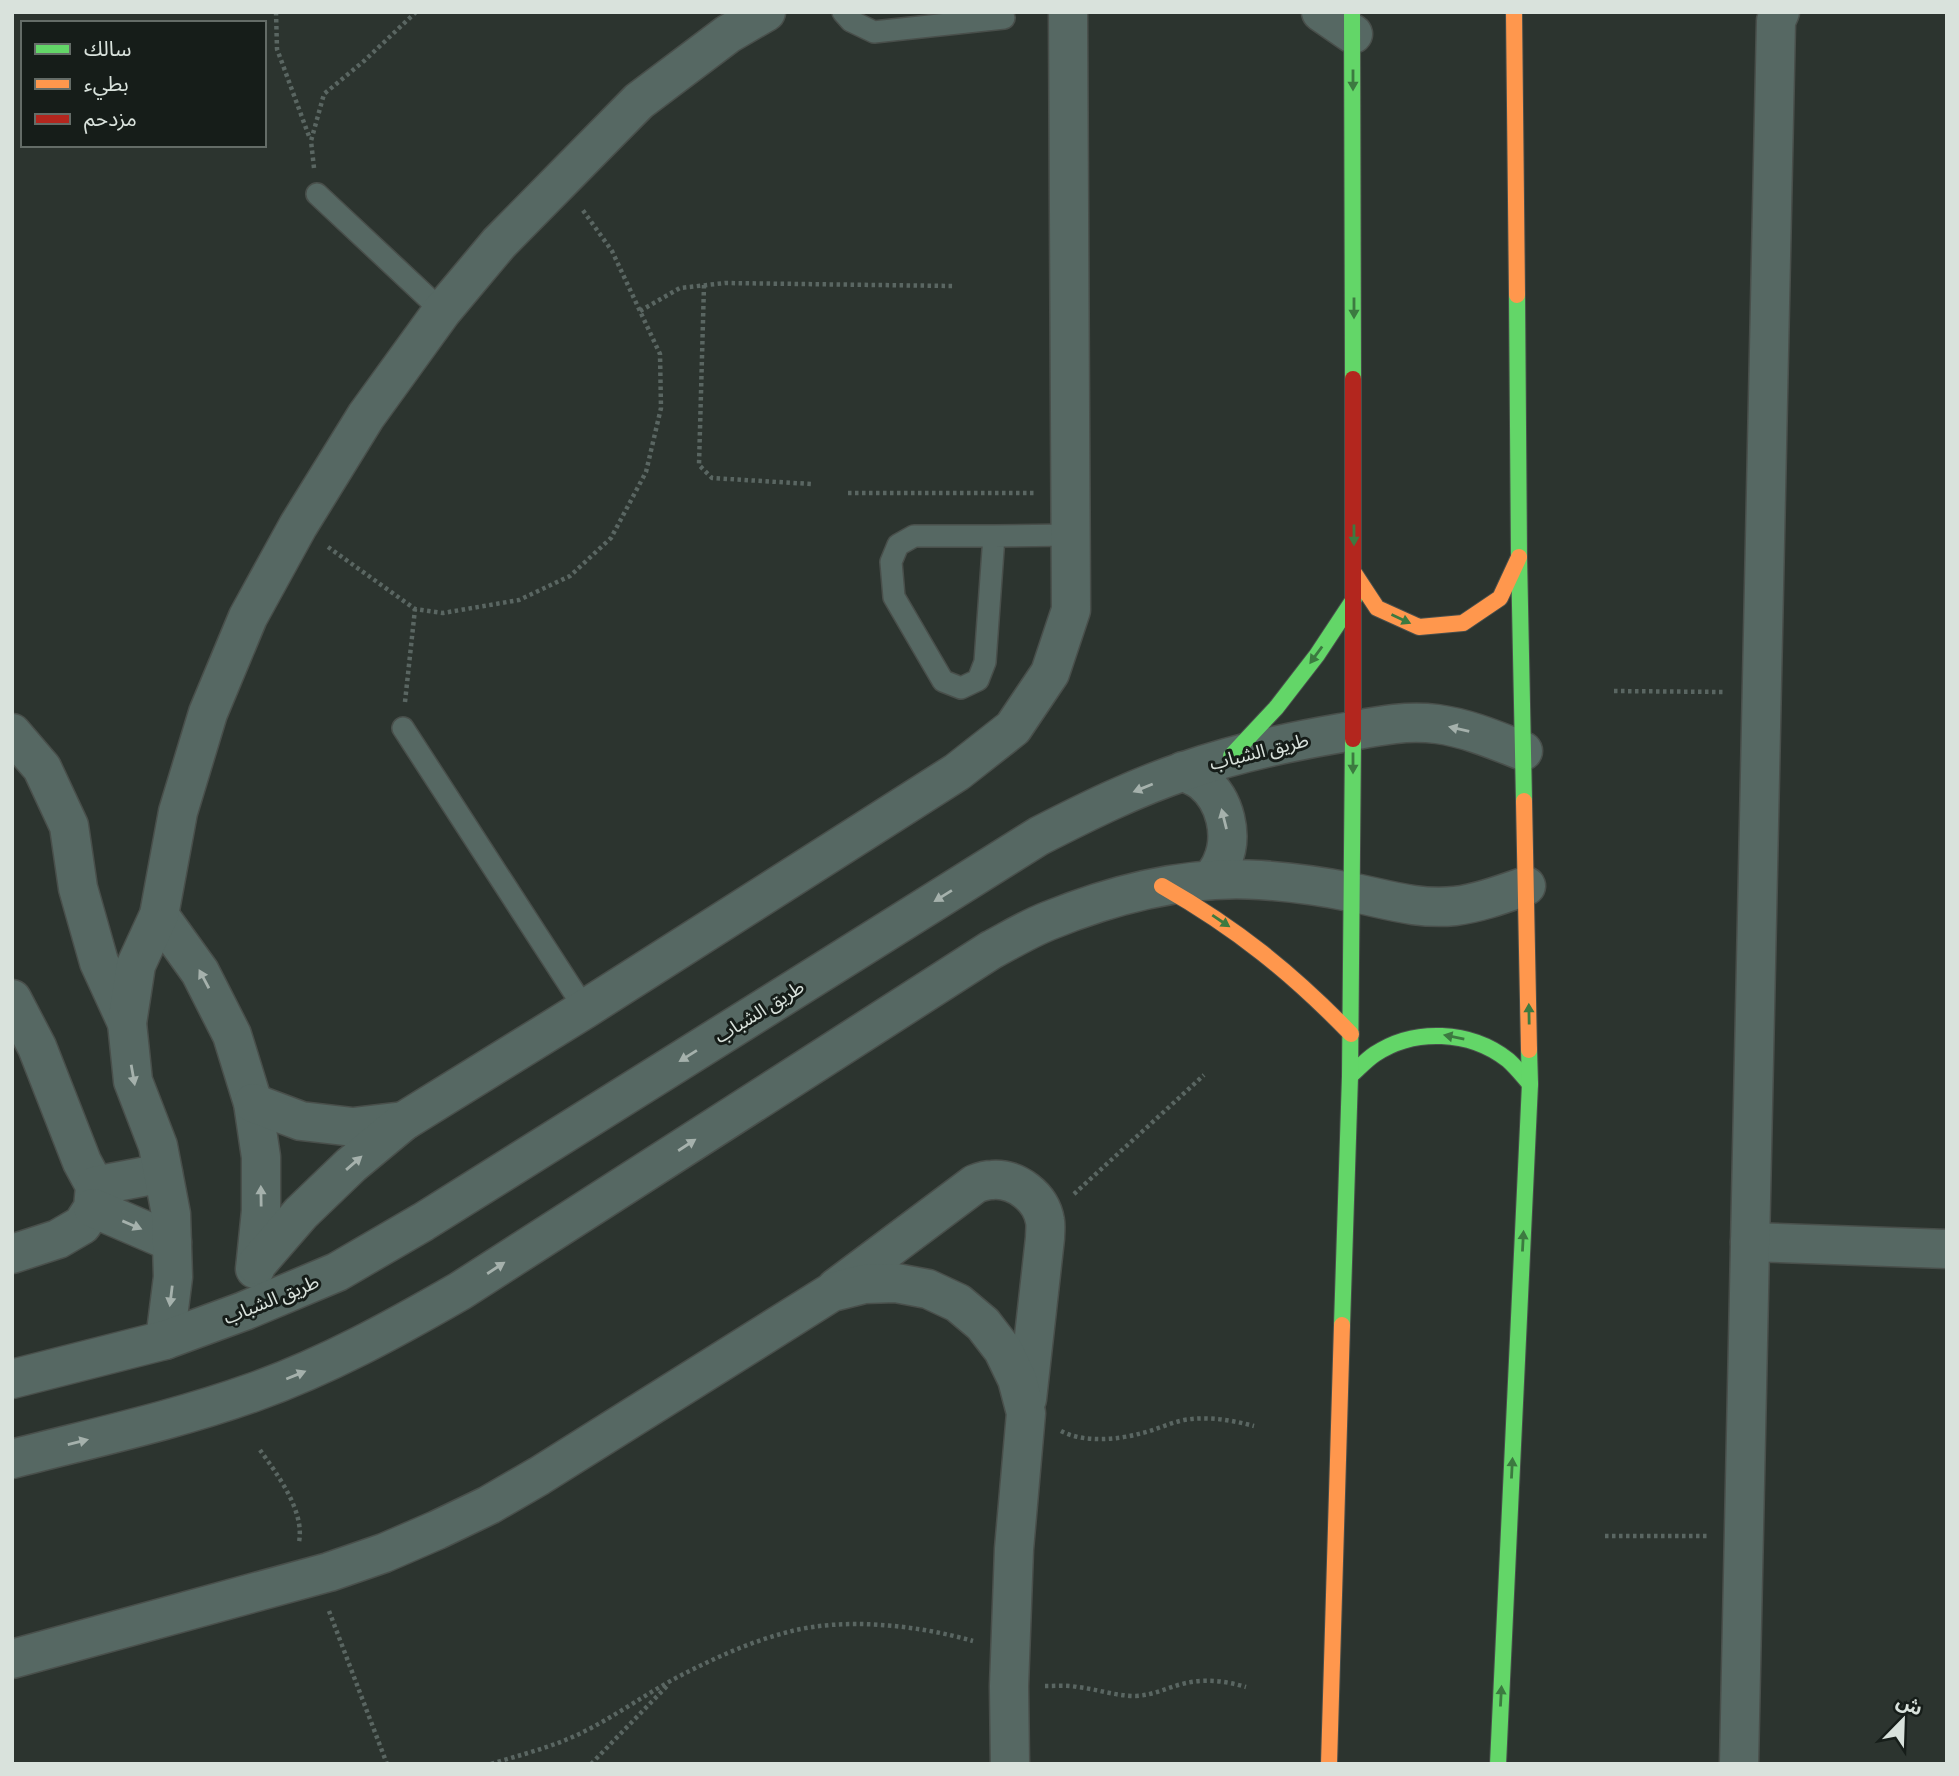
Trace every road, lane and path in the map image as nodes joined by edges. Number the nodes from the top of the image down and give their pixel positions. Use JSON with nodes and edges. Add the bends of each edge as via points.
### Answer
{"nodes":[{"id":1,"x":276,"y":12,"type":"edge"},
{"id":2,"x":416,"y":12,"type":"edge"},
{"id":3,"x":766,"y":12,"type":"edge"},
{"id":4,"x":843,"y":12,"type":"edge"},
{"id":5,"x":1068,"y":12,"type":"edge"},
{"id":6,"x":1321,"y":12,"type":"edge"},
{"id":7,"x":1514,"y":12,"type":"edge"},
{"id":8,"x":1780,"y":12,"type":"edge"},
{"id":9,"x":1004,"y":18,"type":"dead end"},
{"id":10,"x":1352,"y":23,"type":"edge"},
{"id":11,"x":311,"y":141,"type":"junction"},
{"id":12,"x":561,"y":180,"type":"junction"},
{"id":13,"x":317,"y":194,"type":"joint"},
{"id":14,"x":704,"y":285,"type":"junction"},
{"id":15,"x":953,"y":286,"type":"dead end"},
{"id":16,"x":442,"y":311,"type":"junction"},
{"id":17,"x":640,"y":311,"type":"junction"},
{"id":18,"x":811,"y":484,"type":"dead end"},
{"id":19,"x":848,"y":493,"type":"dead end"},
{"id":20,"x":1070,"y":493,"type":"junction"},
{"id":21,"x":298,"y":526,"type":"junction"},
{"id":22,"x":1070,"y":535,"type":"junction"},
{"id":23,"x":994,"y":536,"type":"junction"},
{"id":24,"x":1519,"y":557,"type":"junction"},
{"id":25,"x":1354,"y":573,"type":"junction"},
{"id":26,"x":1354,"y":599,"type":"junction"},
{"id":27,"x":415,"y":609,"type":"junction"},
{"id":28,"x":1614,"y":691,"type":"dead end"},
{"id":29,"x":1762,"y":692,"type":"junction"},
{"id":30,"x":402,"y":728,"type":"joint"},
{"id":31,"x":1353,"y":731,"type":"junction"},
{"id":32,"x":12,"y":733,"type":"edge"},
{"id":33,"x":1523,"y":751,"type":"junction"},
{"id":34,"x":1231,"y":756,"type":"junction"},
{"id":35,"x":1184,"y":771,"type":"junction"},
{"id":36,"x":1211,"y":880,"type":"junction"},
{"id":37,"x":1162,"y":886,"type":"junction"},
{"id":38,"x":1526,"y":886,"type":"junction"},
{"id":39,"x":1352,"y":892,"type":"junction"},
{"id":40,"x":159,"y":915,"type":"junction"},
{"id":41,"x":12,"y":999,"type":"edge"},
{"id":42,"x":585,"y":1009,"type":"junction"},
{"id":43,"x":127,"y":1023,"type":"junction"},
{"id":44,"x":1351,"y":1034,"type":"junction"},
{"id":45,"x":1204,"y":1075,"type":"dead end"},
{"id":46,"x":1350,"y":1076,"type":"junction"},
{"id":47,"x":1531,"y":1084,"type":"junction"},
{"id":48,"x":253,"y":1103,"type":"junction"},
{"id":49,"x":404,"y":1121,"type":"junction"},
{"id":50,"x":163,"y":1173,"type":"junction"},
{"id":51,"x":94,"y":1197,"type":"junction"},
{"id":52,"x":1045,"y":1220,"type":"junction"},
{"id":53,"x":172,"y":1242,"type":"junction"},
{"id":54,"x":1750,"y":1242,"type":"junction"},
{"id":55,"x":1947,"y":1249,"type":"edge"},
{"id":56,"x":12,"y":1254,"type":"edge"},
{"id":57,"x":256,"y":1265,"type":"junction"},
{"id":58,"x":832,"y":1292,"type":"junction"},
{"id":59,"x":244,"y":1311,"type":"junction"},
{"id":60,"x":165,"y":1340,"type":"junction"},
{"id":61,"x":12,"y":1379,"type":"edge"},
{"id":62,"x":1026,"y":1413,"type":"junction"},
{"id":63,"x":1254,"y":1426,"type":"dead end"},
{"id":64,"x":260,"y":1450,"type":"dead end"},
{"id":65,"x":12,"y":1459,"type":"edge"},
{"id":66,"x":1605,"y":1536,"type":"dead end"},
{"id":67,"x":1743,"y":1536,"type":"junction"},
{"id":68,"x":329,"y":1572,"type":"junction"},
{"id":69,"x":274,"y":1588,"type":"junction"},
{"id":70,"x":12,"y":1659,"type":"edge"},
{"id":71,"x":1010,"y":1670,"type":"junction"},
{"id":72,"x":674,"y":1680,"type":"junction"},
{"id":73,"x":1246,"y":1687,"type":"dead end"},
{"id":74,"x":387,"y":1764,"type":"edge"},
{"id":75,"x":491,"y":1764,"type":"edge"},
{"id":76,"x":591,"y":1764,"type":"edge"},
{"id":77,"x":1010,"y":1764,"type":"edge"},
{"id":78,"x":1329,"y":1764,"type":"edge"},
{"id":79,"x":1498,"y":1764,"type":"edge"},
{"id":80,"x":1738,"y":1764,"type":"edge"}],
"edges":[{"from":1,"to":11,"type":"path","via":[[277,48]]},
{"from":2,"to":11,"type":"path","via":[[324,94]]},
{"from":3,"to":12,"type":"street","via":[[728,34],[639,102]]},
{"from":4,"to":9,"type":"lane","via":[[874,32]]},
{"from":5,"to":20,"type":"street"},
{"from":6,"to":10,"type":"street"},
{"from":7,"to":24,"type":"street"},
{"from":8,"to":29,"type":"street","via":[[1776,21]]},
{"from":10,"to":25,"type":"street","one_way":true},
{"from":11,"to":13,"type":"path"},
{"from":12,"to":16,"type":"street","via":[[499,243]]},
{"from":12,"to":17,"type":"path","via":[[612,251]]},
{"from":13,"to":16,"type":"lane"},
{"from":14,"to":15,"type":"path"},
{"from":14,"to":17,"type":"path","via":[[680,288]]},
{"from":14,"to":18,"type":"path","via":[[699,465],[712,478]]},
{"from":16,"to":21,"type":"street","via":[[366,415]]},
{"from":17,"to":27,"type":"path","via":[[660,354],[661,408],[646,472],[611,538],[570,576],[519,600],[443,612]]},
{"from":19,"to":20,"type":"path"},
{"from":20,"to":22,"type":"street"},
{"from":21,"to":27,"type":"path"},
{"from":21,"to":40,"type":"street","via":[[248,617],[208,713],[178,812]]},
{"from":22,"to":23,"type":"lane"},
{"from":22,"to":42,"type":"street","via":[[1071,610],[1049,673],[1013,728],[957,772]]},
{"from":23,"to":23,"type":"lane","via":[[914,536],[898,545],[891,562],[894,597],[943,681],[961,688],[978,680],[985,662]]},
{"from":25,"to":24,"type":"street","one_way":true,"via":[[1377,608],[1419,627],[1464,623],[1500,597]]},
{"from":24,"to":33,"type":"street"},
{"from":25,"to":26,"type":"street"},
{"from":26,"to":31,"type":"street"},
{"from":26,"to":34,"type":"street","one_way":true,"via":[[1317,656]]},
{"from":27,"to":30,"type":"path"},
{"from":28,"to":29,"type":"path"},
{"from":29,"to":54,"type":"street"},
{"from":30,"to":42,"type":"lane"},
{"from":33,"to":31,"type":"street","name":"طريق الشباب","one_way":true,"via":[[1437,724],[1394,723]]},
{"from":31,"to":34,"type":"street","name":"طريق الشباب"},
{"from":31,"to":39,"type":"street","one_way":true},
{"from":32,"to":43,"type":"street","via":[[42,768],[69,826],[78,888],[99,962]]},
{"from":33,"to":38,"type":"street"},
{"from":34,"to":35,"type":"street","name":"طريق الشباب"},
{"from":36,"to":35,"type":"street","one_way":true,"via":[[1223,861],[1228,840],[1226,818],[1203,782]]},
{"from":35,"to":59,"type":"street","name":"طريق الشباب","one_way":true,"via":[[1104,803],[1039,836],[423,1222],[337,1272]]},
{"from":36,"to":37,"type":"street"},
{"from":36,"to":39,"type":"street","via":[[1306,884]]},
{"from":37,"to":44,"type":"street","one_way":true,"via":[[1245,936],[1309,990]]},
{"from":65,"to":37,"type":"street","one_way":true,"via":[[183,1416],[256,1392],[394,1329],[991,950],[1045,922]]},
{"from":38,"to":39,"type":"street","via":[[1455,906],[1420,906]]},
{"from":47,"to":38,"type":"street","one_way":true},
{"from":39,"to":44,"type":"street"},
{"from":40,"to":43,"type":"street","via":[[136,965]]},
{"from":48,"to":40,"type":"street","one_way":true,"via":[[232,1035],[200,972]]},
{"from":41,"to":51,"type":"street","via":[[37,1047]]},
{"from":42,"to":49,"type":"street"},
{"from":43,"to":50,"type":"street","one_way":true,"via":[[133,1081],[158,1146]]},
{"from":44,"to":46,"type":"street"},
{"from":45,"to":52,"type":"path"},
{"from":47,"to":46,"type":"street","one_way":true,"via":[[1507,1059],[1477,1042],[1442,1035],[1397,1043],[1376,1053]]},
{"from":46,"to":78,"type":"street"},
{"from":79,"to":47,"type":"street","one_way":true},
{"from":48,"to":49,"type":"street","via":[[302,1121],[353,1127]]},
{"from":57,"to":48,"type":"street","one_way":true,"via":[[261,1157]]},
{"from":57,"to":49,"type":"street","one_way":true,"via":[[341,1174]]},
{"from":50,"to":51,"type":"street"},
{"from":50,"to":53,"type":"street"},
{"from":51,"to":53,"type":"street","one_way":true},
{"from":51,"to":56,"type":"street","via":[[82,1225],[58,1239]]},
{"from":52,"to":58,"type":"street","via":[[1027,1190],[1002,1181],[975,1184]]},
{"from":52,"to":62,"type":"street"},
{"from":53,"to":60,"type":"street","one_way":true},
{"from":54,"to":55,"type":"street"},
{"from":54,"to":67,"type":"street"},
{"from":57,"to":59,"type":"street"},
{"from":58,"to":62,"type":"street","via":[[863,1284],[896,1283],[929,1289],[958,1303],[983,1324],[1003,1350]]},
{"from":58,"to":68,"type":"street","via":[[489,1505],[384,1553]]},
{"from":59,"to":60,"type":"street","name":"طريق الشباب"},
{"from":60,"to":61,"type":"street","name":"طريق الشباب"},
{"from":62,"to":63,"type":"path","via":[[1066,1433],[1097,1438],[1136,1434],[1185,1420],[1220,1419]]},
{"from":62,"to":71,"type":"street","via":[[1014,1549]]},
{"from":64,"to":69,"type":"path","via":[[292,1501],[301,1534],[293,1562]]},
{"from":66,"to":67,"type":"path"},
{"from":67,"to":80,"type":"street"},
{"from":68,"to":69,"type":"street"},
{"from":68,"to":74,"type":"path","via":[[327,1608]]},
{"from":69,"to":70,"type":"street"},
{"from":71,"to":72,"type":"path","via":[[971,1640],[863,1624],[790,1631],[711,1660]]},
{"from":71,"to":73,"type":"path","via":[[1121,1696],[1160,1693],[1202,1680]]},
{"from":71,"to":77,"type":"street"},
{"from":72,"to":75,"type":"path","via":[[576,1735]]},
{"from":72,"to":76,"type":"path"}]}
